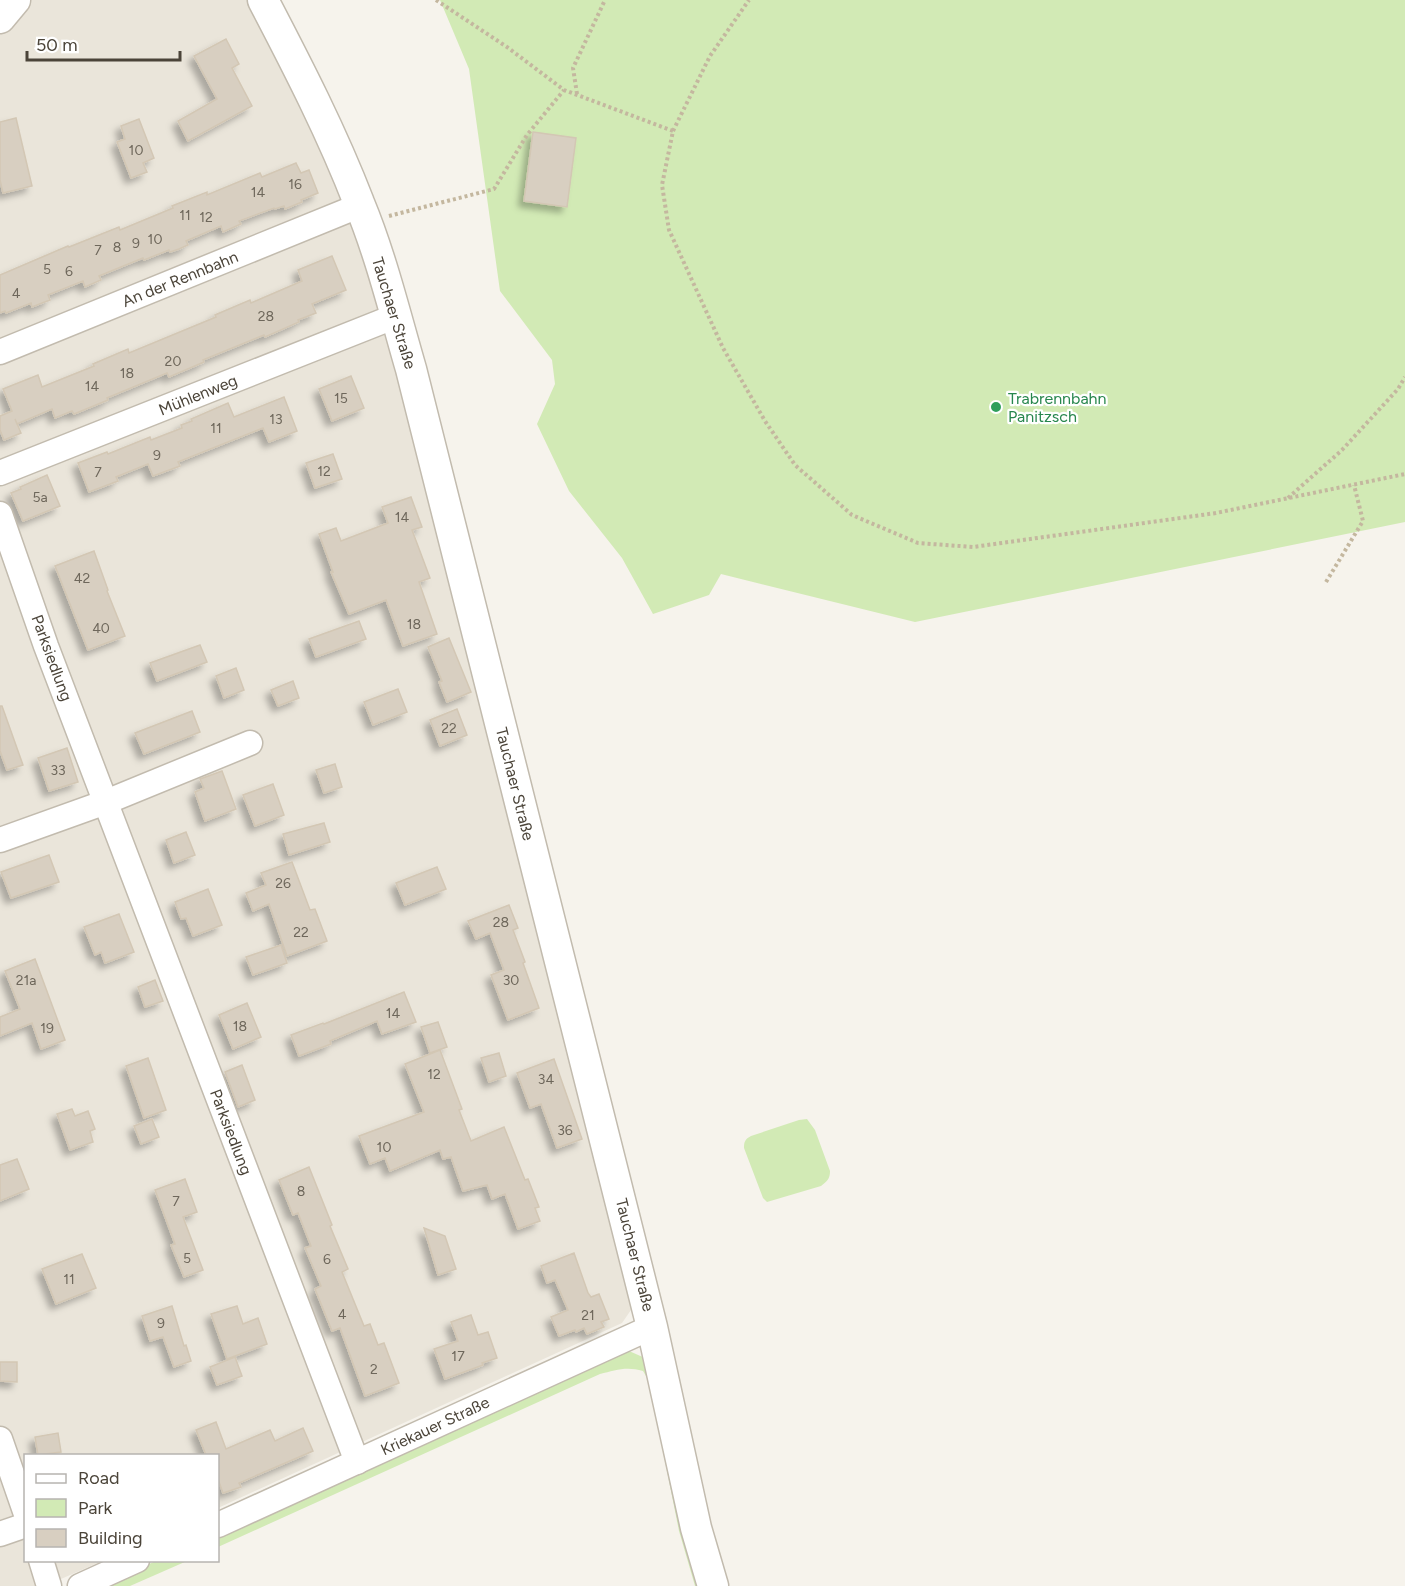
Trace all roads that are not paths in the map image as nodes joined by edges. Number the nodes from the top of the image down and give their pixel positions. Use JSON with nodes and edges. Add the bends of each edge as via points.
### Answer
{"nodes":[{"id":1,"x":15,"y":0,"type":"edge"},
{"id":2,"x":264,"y":0,"type":"edge"},
{"id":3,"x":0,"y":18,"type":"edge"},
{"id":4,"x":364,"y":215,"type":"junction"},
{"id":5,"x":396,"y":316,"type":"junction"},
{"id":6,"x":0,"y":352,"type":"edge"},
{"id":7,"x":0,"y":473,"type":"edge"},
{"id":8,"x":0,"y":514,"type":"edge"},
{"id":9,"x":250,"y":743,"type":"dead end"},
{"id":10,"x":106,"y":802,"type":"junction"},
{"id":11,"x":0,"y":840,"type":"edge"},
{"id":12,"x":652,"y":1327,"type":"junction"},
{"id":13,"x":0,"y":1439,"type":"edge"},
{"id":14,"x":357,"y":1462,"type":"junction"},
{"id":15,"x":24,"y":1508,"type":"edge"},
{"id":16,"x":219,"y":1525,"type":"edge"},
{"id":17,"x":24,"y":1526,"type":"edge"},
{"id":18,"x":0,"y":1534,"type":"edge"},
{"id":19,"x":42,"y":1562,"type":"edge"},
{"id":20,"x":133,"y":1562,"type":"edge"},
{"id":21,"x":49,"y":1586,"type":"edge"},
{"id":22,"x":80,"y":1586,"type":"edge"},
{"id":23,"x":713,"y":1586,"type":"edge"}],
"edges":[{"from":1,"to":3,"type":"street"},
{"from":2,"to":4,"type":"street","name":"Tauchaer Straße","via":[[339,151]]},
{"from":4,"to":5,"type":"street","name":"Tauchaer Straße"},
{"from":4,"to":6,"type":"street","name":"An der Rennbahn"},
{"from":5,"to":7,"type":"street","name":"Mühlenweg"},
{"from":5,"to":12,"type":"street","name":"Tauchaer Straße"},
{"from":8,"to":10,"type":"street","name":"Parksiedlung"},
{"from":9,"to":10,"type":"street"},
{"from":10,"to":11,"type":"street"},
{"from":10,"to":14,"type":"street","name":"Parksiedlung"},
{"from":12,"to":14,"type":"street","name":"Kriekauer Straße"},
{"from":12,"to":23,"type":"street","name":"Tauchaer Straße","via":[[696,1528]]},
{"from":13,"to":15,"type":"street"},
{"from":14,"to":16,"type":"street","name":"Kriekauer Straße"},
{"from":17,"to":18,"type":"street"},
{"from":19,"to":21,"type":"street"},
{"from":20,"to":22,"type":"street"}]}
